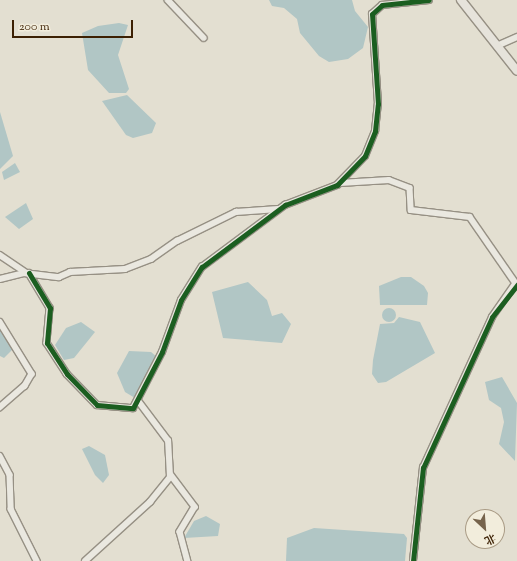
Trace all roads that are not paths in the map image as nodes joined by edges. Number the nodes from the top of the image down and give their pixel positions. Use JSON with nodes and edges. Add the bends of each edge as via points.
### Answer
{"nodes":[{"id":1,"x":168,"y":0,"type":"edge"},
{"id":2,"x":429,"y":0,"type":"edge"},
{"id":3,"x":461,"y":0,"type":"edge"},
{"id":4,"x":517,"y":37,"type":"edge"},
{"id":5,"x":204,"y":38,"type":"dead end"},
{"id":6,"x":497,"y":46,"type":"junction"},
{"id":7,"x":517,"y":71,"type":"edge"},
{"id":8,"x":340,"y":183,"type":"junction"},
{"id":9,"x":278,"y":209,"type":"junction"},
{"id":10,"x":0,"y":255,"type":"edge"},
{"id":11,"x":28,"y":273,"type":"junction"},
{"id":12,"x":0,"y":279,"type":"edge"},
{"id":13,"x":516,"y":285,"type":"edge"},
{"id":14,"x":0,"y":322,"type":"edge"},
{"id":15,"x":138,"y":401,"type":"junction"},
{"id":16,"x":0,"y":408,"type":"edge"},
{"id":17,"x":0,"y":456,"type":"edge"},
{"id":18,"x":171,"y":475,"type":"junction"},
{"id":19,"x":37,"y":561,"type":"edge"},
{"id":20,"x":85,"y":561,"type":"edge"},
{"id":21,"x":188,"y":561,"type":"edge"},
{"id":22,"x":413,"y":561,"type":"edge"}],
"edges":[{"from":1,"to":5,"type":"street"},
{"from":2,"to":8,"type":"street","via":[[382,5],[373,12],[376,122],[367,153]]},
{"from":3,"to":6,"type":"highway"},
{"from":4,"to":6,"type":"street"},
{"from":6,"to":7,"type":"highway"},
{"from":8,"to":9,"type":"street"},
{"from":8,"to":13,"type":"street","via":[[389,180],[410,188],[411,210],[470,217]]},
{"from":9,"to":11,"type":"street","via":[[236,212],[177,241],[151,259],[125,269],[70,272],[59,277]]},
{"from":9,"to":15,"type":"street","via":[[196,275]]},
{"from":10,"to":11,"type":"street"},
{"from":11,"to":12,"type":"street"},
{"from":11,"to":15,"type":"street","via":[[50,308],[47,343],[75,383],[97,405],[129,410]]},
{"from":13,"to":22,"type":"street","via":[[492,317],[423,468]]},
{"from":14,"to":16,"type":"street","via":[[32,374],[23,389]]},
{"from":15,"to":18,"type":"street","via":[[168,441]]},
{"from":17,"to":19,"type":"street","via":[[10,476],[11,510]]},
{"from":18,"to":20,"type":"street","via":[[150,502]]},
{"from":18,"to":21,"type":"street","via":[[195,507],[180,532]]}]}
